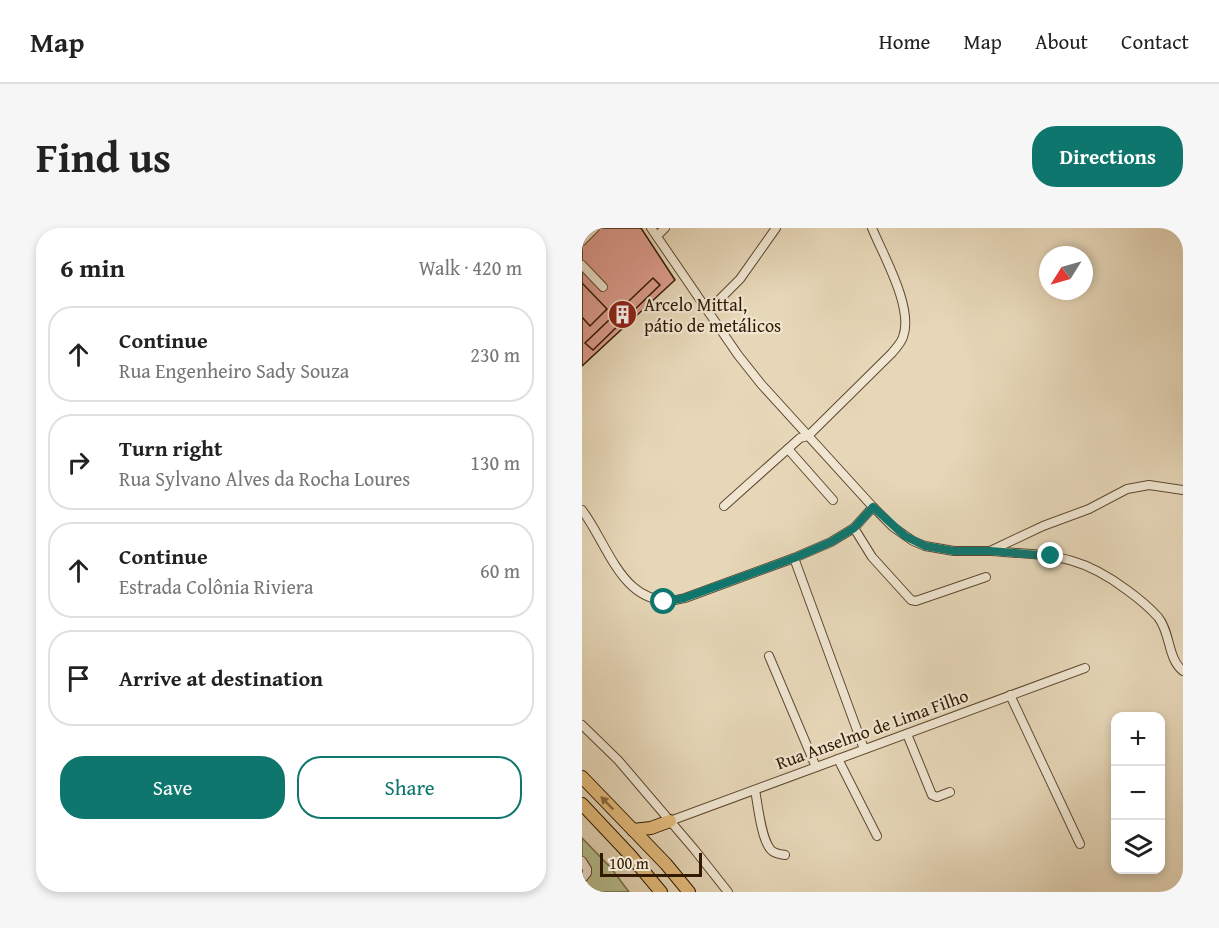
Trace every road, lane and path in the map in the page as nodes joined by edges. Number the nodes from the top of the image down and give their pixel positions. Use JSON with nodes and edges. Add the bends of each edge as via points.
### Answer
{"nodes":[{"id":1,"x":595,"y":228,"type":"edge"},
{"id":2,"x":651,"y":228,"type":"edge"},
{"id":3,"x":665,"y":228,"type":"edge"},
{"id":4,"x":776,"y":228,"type":"edge"},
{"id":5,"x":872,"y":228,"type":"edge"},
{"id":6,"x":657,"y":236,"type":"junction"},
{"id":7,"x":582,"y":241,"type":"edge"},
{"id":8,"x":582,"y":265,"type":"edge"},
{"id":9,"x":603,"y":287,"type":"dead end"},
{"id":10,"x":708,"y":311,"type":"junction"},
{"id":11,"x":808,"y":436,"type":"junction"},
{"id":12,"x":788,"y":449,"type":"junction"},
{"id":13,"x":1181,"y":492,"type":"edge"},
{"id":14,"x":833,"y":500,"type":"dead end"},
{"id":15,"x":724,"y":506,"type":"dead end"},
{"id":16,"x":873,"y":507,"type":"junction"},
{"id":17,"x":582,"y":510,"type":"edge"},
{"id":18,"x":854,"y":528,"type":"junction"},
{"id":19,"x":990,"y":551,"type":"junction"},
{"id":20,"x":794,"y":558,"type":"junction"},
{"id":21,"x":986,"y":577,"type":"dead end"},
{"id":22,"x":769,"y":657,"type":"dead end"},
{"id":23,"x":1085,"y":668,"type":"dead end"},
{"id":24,"x":1183,"y":671,"type":"edge"},
{"id":25,"x":1010,"y":695,"type":"junction"},
{"id":26,"x":582,"y":725,"type":"edge"},
{"id":27,"x":907,"y":734,"type":"junction"},
{"id":28,"x":864,"y":749,"type":"junction"},
{"id":29,"x":838,"y":759,"type":"junction"},
{"id":30,"x":816,"y":767,"type":"junction"},
{"id":31,"x":582,"y":777,"type":"edge"},
{"id":32,"x":755,"y":790,"type":"junction"},
{"id":33,"x":950,"y":792,"type":"dead end"},
{"id":34,"x":582,"y":804,"type":"edge"},
{"id":35,"x":670,"y":821,"type":"junction"},
{"id":36,"x":633,"y":830,"type":"junction"},
{"id":37,"x":877,"y":836,"type":"dead end"},
{"id":38,"x":1080,"y":844,"type":"dead end"},
{"id":39,"x":784,"y":855,"type":"dead end"},
{"id":40,"x":582,"y":861,"type":"edge"},
{"id":41,"x":582,"y":879,"type":"edge"},
{"id":42,"x":661,"y":892,"type":"edge"},
{"id":43,"x":689,"y":892,"type":"edge"},
{"id":44,"x":728,"y":892,"type":"edge"}],
"edges":[{"from":1,"to":7,"type":"street"},
{"from":2,"to":6,"type":"street"},
{"from":3,"to":6,"type":"street"},
{"from":4,"to":10,"type":"street","via":[[740,279]]},
{"from":5,"to":11,"type":"street","via":[[900,298],[905,318],[903,337],[892,353]]},
{"from":6,"to":10,"type":"street"},
{"from":8,"to":9,"type":"street"},
{"from":10,"to":11,"type":"street","via":[[753,374]]},
{"from":11,"to":12,"type":"street"},
{"from":11,"to":16,"type":"street"},
{"from":12,"to":14,"type":"street"},
{"from":12,"to":15,"type":"street"},
{"from":13,"to":19,"type":"street","via":[[1149,485],[1127,489]]},
{"from":16,"to":18,"type":"street"},
{"from":16,"to":19,"type":"street","via":[[913,541],[954,551]]},
{"from":17,"to":20,"type":"street","via":[[613,563],[640,593],[655,601],[684,598]]},
{"from":18,"to":20,"type":"street"},
{"from":18,"to":21,"type":"street","via":[[872,557],[911,600]]},
{"from":19,"to":24,"type":"street","via":[[1064,558],[1105,574],[1158,617],[1175,662]]},
{"from":20,"to":28,"type":"street"},
{"from":22,"to":30,"type":"street"},
{"from":23,"to":25,"type":"street","name":"Rua Anselmo de Lima Filho"},
{"from":25,"to":27,"type":"street","name":"Rua Anselmo de Lima Filho"},
{"from":25,"to":38,"type":"street"},
{"from":26,"to":35,"type":"street"},
{"from":27,"to":28,"type":"street","name":"Rua Anselmo de Lima Filho"},
{"from":27,"to":33,"type":"street","via":[[932,795]]},
{"from":28,"to":29,"type":"street","name":"Rua Anselmo de Lima Filho"},
{"from":29,"to":30,"type":"street","name":"Rua Anselmo de Lima Filho"},
{"from":29,"to":37,"type":"street"},
{"from":30,"to":32,"type":"street","name":"Rua Anselmo de Lima Filho"},
{"from":36,"to":31,"type":"highway","one_way":true},
{"from":32,"to":35,"type":"street","name":"Rua Anselmo de Lima Filho"},
{"from":32,"to":39,"type":"street","via":[[769,848]]},
{"from":34,"to":42,"type":"highway"},
{"from":35,"to":36,"type":"highway"},
{"from":35,"to":44,"type":"street"},
{"from":36,"to":43,"type":"highway"},
{"from":40,"to":41,"type":"street","via":[[587,868]]}]}
